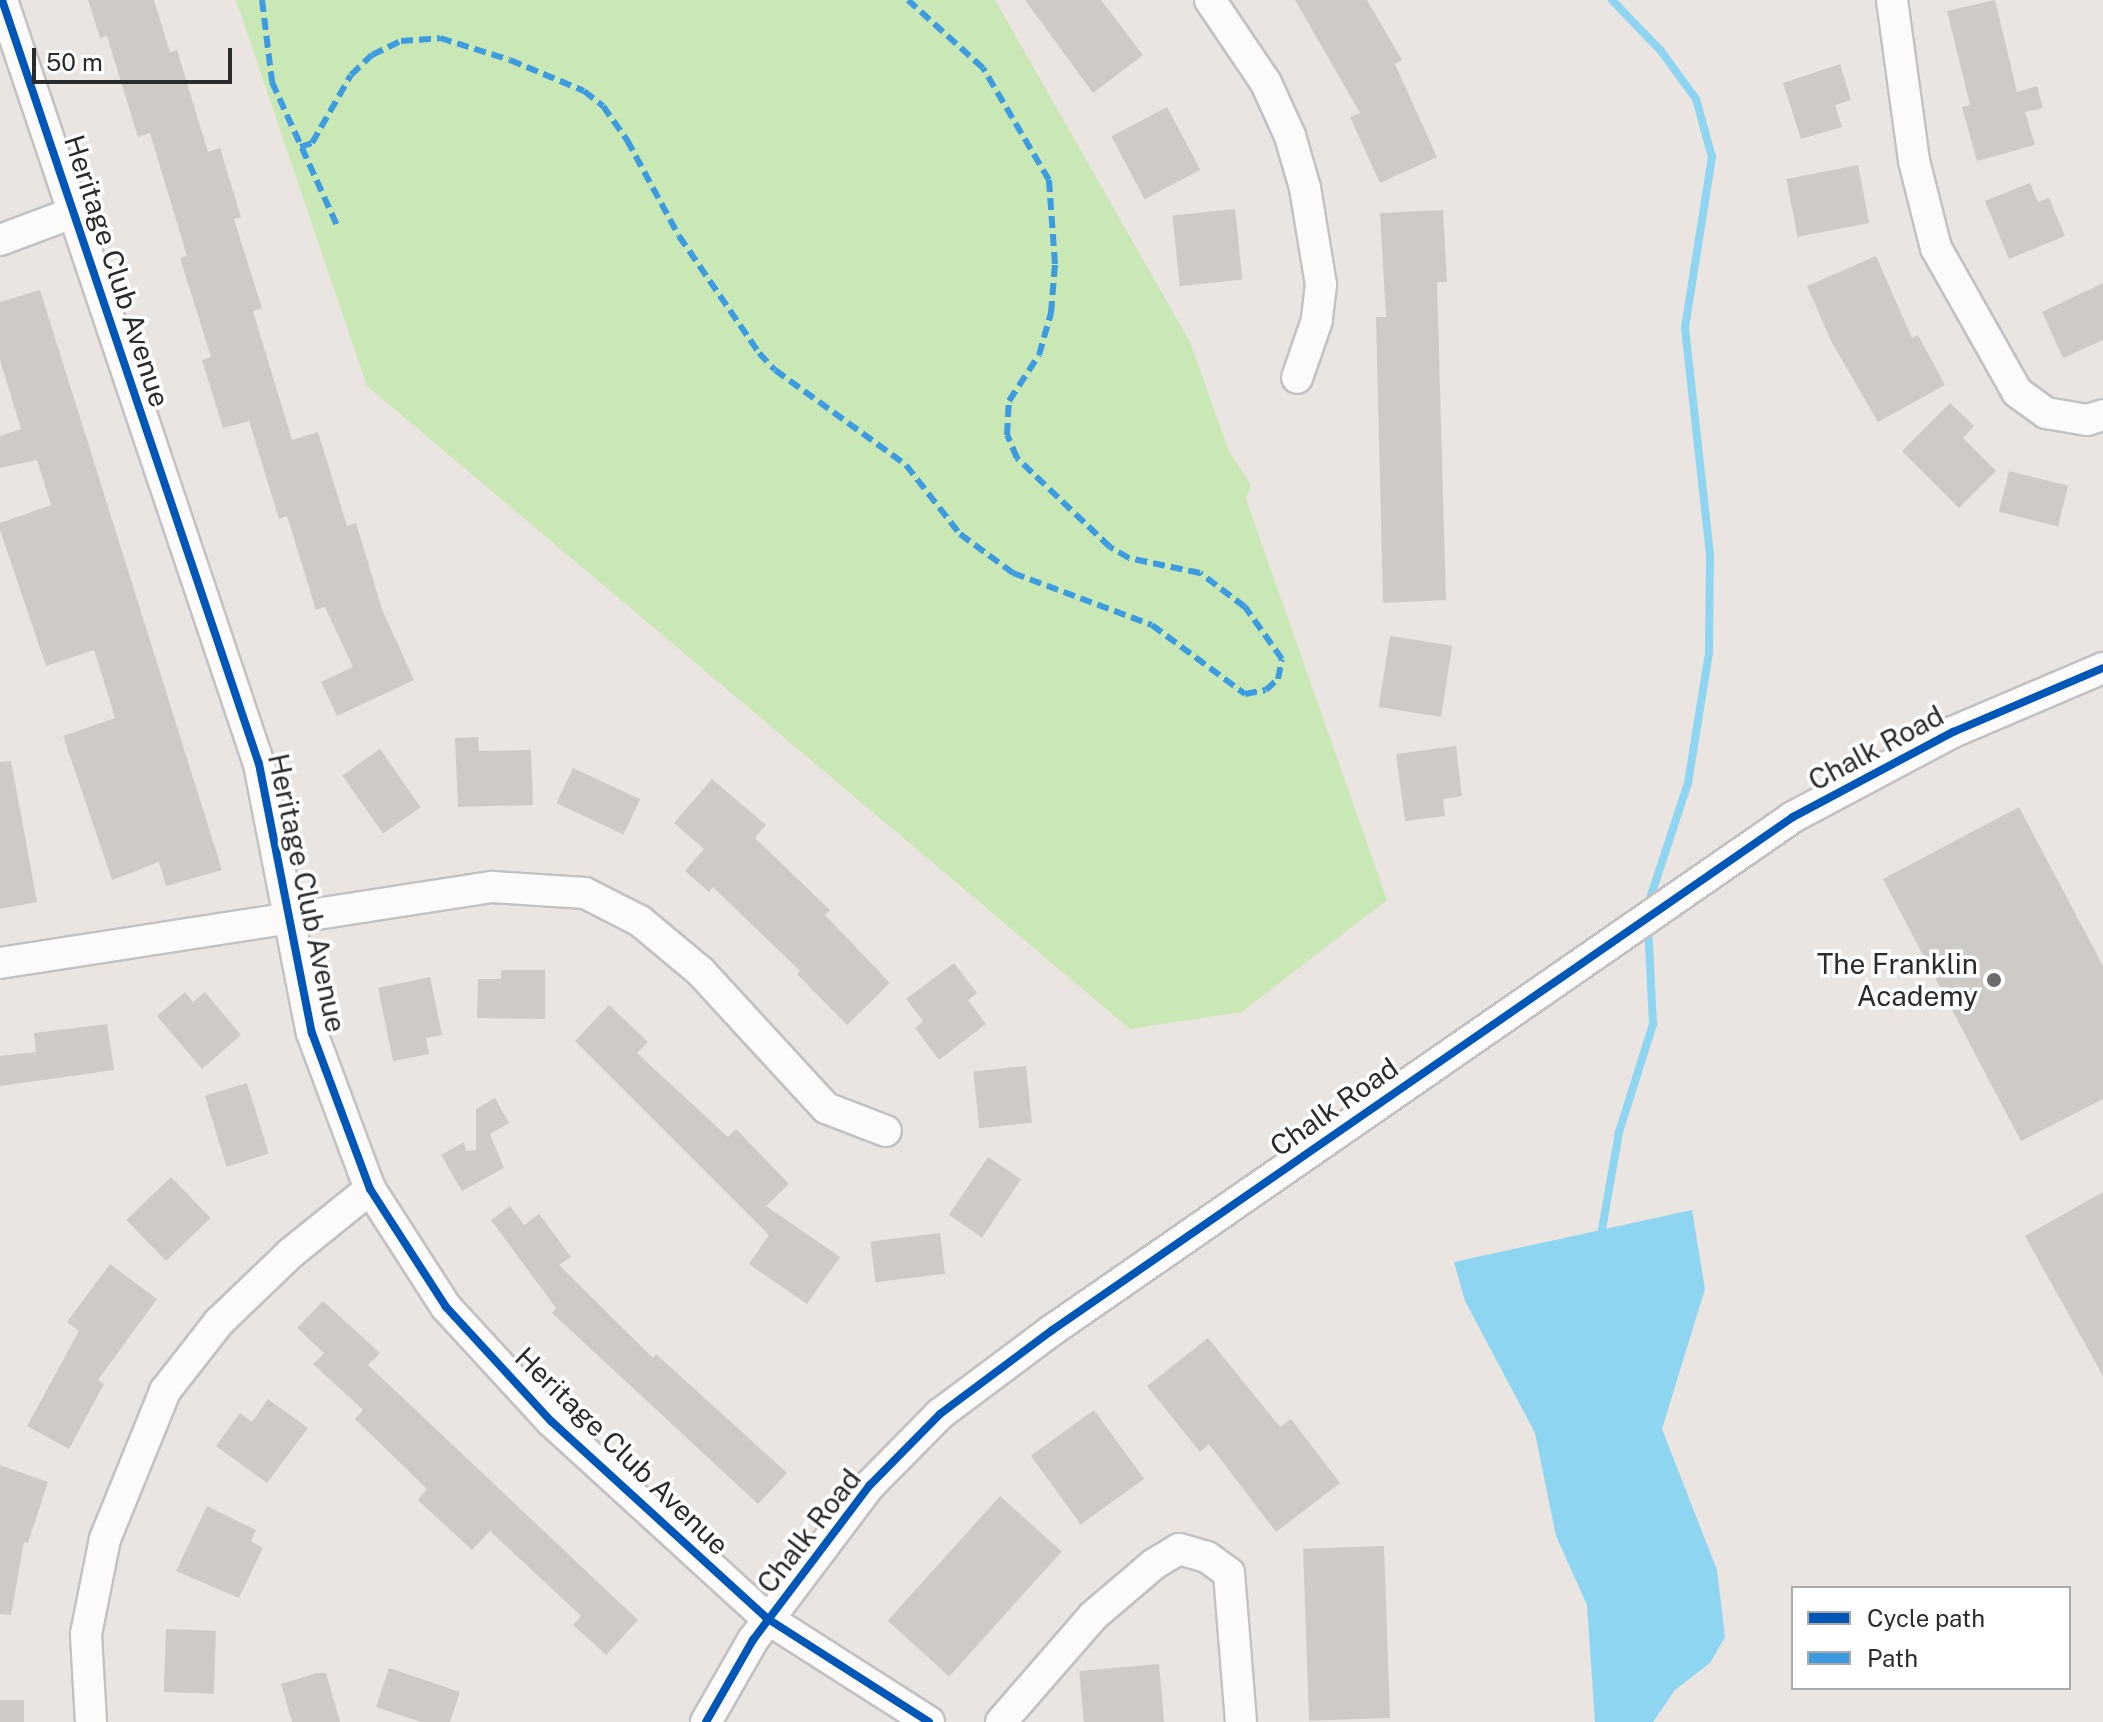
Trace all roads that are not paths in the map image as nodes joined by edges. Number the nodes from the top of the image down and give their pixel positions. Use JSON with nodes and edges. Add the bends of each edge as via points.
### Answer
{"nodes":[{"id":1,"x":2,"y":0,"type":"edge"},
{"id":2,"x":1210,"y":0,"type":"edge"},
{"id":3,"x":1892,"y":0,"type":"edge"},
{"id":4,"x":75,"y":212,"type":"junction"},
{"id":5,"x":0,"y":240,"type":"edge"},
{"id":6,"x":1297,"y":378,"type":"dead end"},
{"id":7,"x":2103,"y":415,"type":"edge"},
{"id":8,"x":2103,"y":668,"type":"edge"},
{"id":9,"x":291,"y":916,"type":"junction"},
{"id":10,"x":0,"y":963,"type":"edge"},
{"id":11,"x":886,"y":1131,"type":"dead end"},
{"id":12,"x":370,"y":1189,"type":"junction"},
{"id":13,"x":768,"y":1619,"type":"junction"},
{"id":14,"x":91,"y":1722,"type":"edge"},
{"id":15,"x":706,"y":1722,"type":"edge"},
{"id":16,"x":929,"y":1722,"type":"edge"},
{"id":17,"x":1001,"y":1722,"type":"edge"},
{"id":18,"x":1241,"y":1722,"type":"edge"}],
"edges":[{"from":1,"to":4,"type":"street","name":"Heritage Club Avenue"},
{"from":2,"to":6,"type":"street","via":[[1266,83],[1290,136],[1305,188],[1321,285],[1317,320]]},
{"from":3,"to":7,"type":"street","via":[[1914,161],[1936,248],[2017,392],[2046,413],[2087,420]]},
{"from":4,"to":5,"type":"street"},
{"from":4,"to":9,"type":"street","name":"Heritage Club Avenue","via":[[259,764]]},
{"from":8,"to":13,"type":"street","name":"Chalk Road","via":[[1953,732],[1793,817],[1051,1331],[940,1414],[870,1485]]},
{"from":9,"to":10,"type":"street"},
{"from":9,"to":11,"type":"street","via":[[492,887],[585,893],[640,921],[700,971],[826,1108]]},
{"from":9,"to":12,"type":"street","name":"Heritage Club Avenue","via":[[312,1033]]},
{"from":12,"to":13,"type":"street","name":"Heritage Club Avenue","via":[[446,1307],[551,1421]]},
{"from":12,"to":14,"type":"street","via":[[291,1253],[219,1322],[165,1391],[105,1539],[86,1634]]},
{"from":13,"to":15,"type":"street","name":"Chalk Road"},
{"from":13,"to":16,"type":"street","name":"Heritage Club Avenue"},
{"from":17,"to":18,"type":"street","via":[[1093,1616],[1179,1549],[1207,1557],[1229,1573]]}]}
